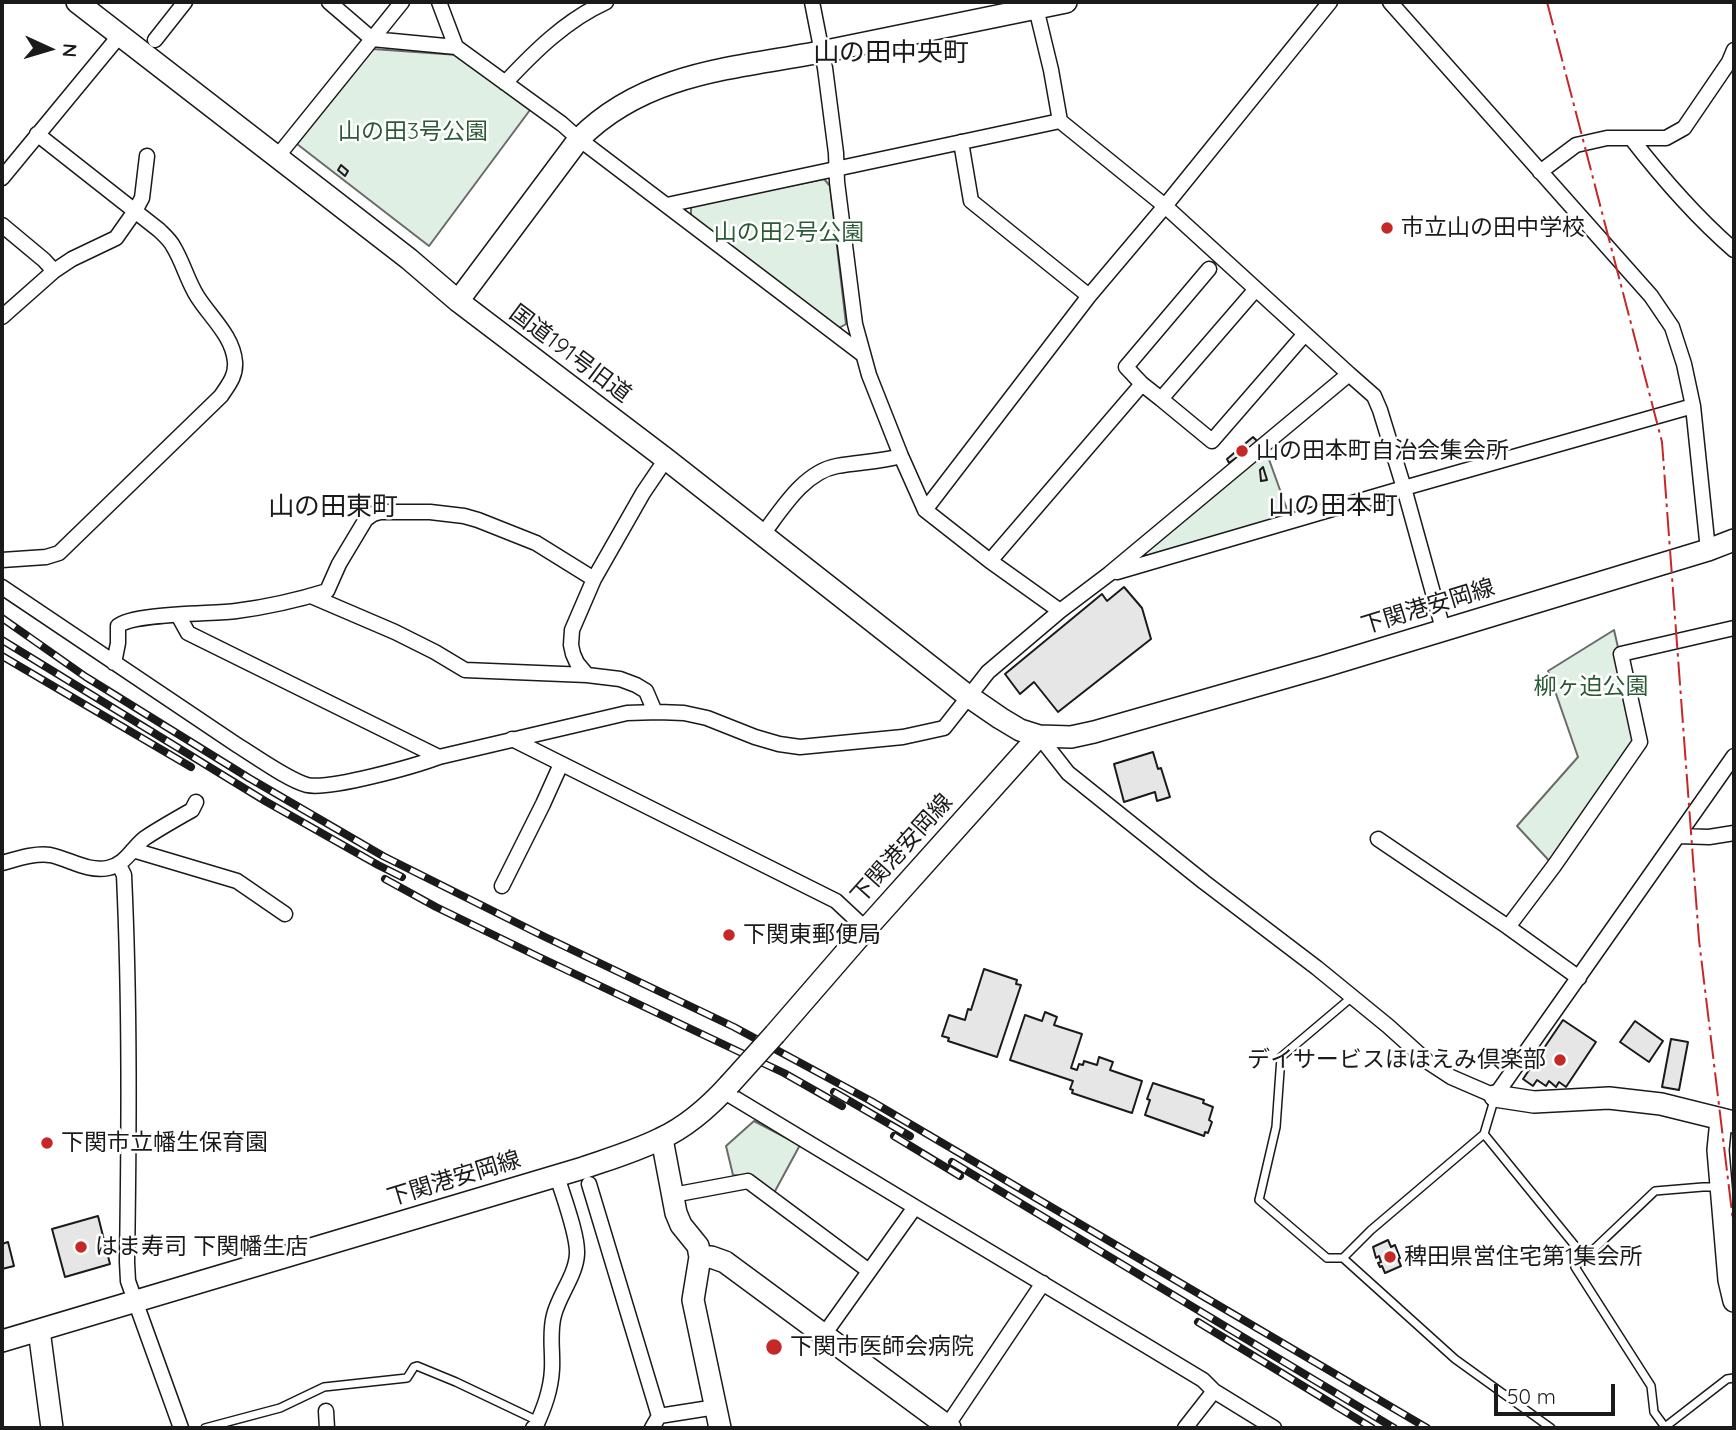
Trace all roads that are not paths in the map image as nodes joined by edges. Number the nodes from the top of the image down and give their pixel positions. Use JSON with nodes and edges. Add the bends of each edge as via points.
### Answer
{"nodes":[{"id":1,"x":77,"y":2,"type":"edge"},
{"id":2,"x":185,"y":2,"type":"edge"},
{"id":3,"x":329,"y":2,"type":"edge"},
{"id":4,"x":402,"y":2,"type":"edge"},
{"id":5,"x":439,"y":2,"type":"edge"},
{"id":6,"x":606,"y":2,"type":"edge"},
{"id":7,"x":812,"y":2,"type":"edge"},
{"id":8,"x":1066,"y":2,"type":"edge"},
{"id":9,"x":1330,"y":2,"type":"edge"},
{"id":10,"x":1390,"y":2,"type":"edge"},
{"id":11,"x":1036,"y":8,"type":"junction"},
{"id":12,"x":120,"y":35,"type":"junction"},
{"id":13,"x":372,"y":39,"type":"junction"},
{"id":14,"x":155,"y":40,"type":"dead end"},
{"id":15,"x":456,"y":47,"type":"junction"},
{"id":16,"x":1734,"y":50,"type":"edge"},
{"id":17,"x":822,"y":52,"type":"junction"},
{"id":18,"x":505,"y":83,"type":"junction"},
{"id":19,"x":1060,"y":121,"type":"junction"},
{"id":20,"x":37,"y":134,"type":"junction"},
{"id":21,"x":1631,"y":138,"type":"junction"},
{"id":22,"x":579,"y":139,"type":"junction"},
{"id":23,"x":961,"y":142,"type":"junction"},
{"id":24,"x":147,"y":156,"type":"dead end"},
{"id":25,"x":277,"y":157,"type":"junction"},
{"id":26,"x":837,"y":168,"type":"junction"},
{"id":27,"x":1540,"y":172,"type":"junction"},
{"id":28,"x":2,"y":178,"type":"edge"},
{"id":29,"x":667,"y":205,"type":"junction"},
{"id":30,"x":1165,"y":206,"type":"junction"},
{"id":31,"x":135,"y":211,"type":"junction"},
{"id":32,"x":2,"y":225,"type":"edge"},
{"id":33,"x":1734,"y":250,"type":"edge"},
{"id":34,"x":1209,"y":269,"type":"dead end"},
{"id":35,"x":54,"y":271,"type":"junction"},
{"id":36,"x":1256,"y":289,"type":"junction"},
{"id":37,"x":1089,"y":296,"type":"junction"},
{"id":38,"x":458,"y":301,"type":"junction"},
{"id":39,"x":2,"y":317,"type":"edge"},
{"id":40,"x":1304,"y":335,"type":"junction"},
{"id":41,"x":862,"y":354,"type":"junction"},
{"id":42,"x":1349,"y":374,"type":"junction"},
{"id":43,"x":1142,"y":384,"type":"junction"},
{"id":44,"x":1161,"y":399,"type":"junction"},
{"id":45,"x":1693,"y":406,"type":"junction"},
{"id":46,"x":901,"y":456,"type":"junction"},
{"id":47,"x":666,"y":459,"type":"junction"},
{"id":48,"x":1404,"y":488,"type":"junction"},
{"id":49,"x":925,"y":510,"type":"junction"},
{"id":50,"x":763,"y":534,"type":"junction"},
{"id":51,"x":1734,"y":540,"type":"edge"},
{"id":52,"x":1708,"y":550,"type":"junction"},
{"id":53,"x":2,"y":561,"type":"edge"},
{"id":54,"x":990,"y":561,"type":"junction"},
{"id":55,"x":1109,"y":575,"type":"junction"},
{"id":56,"x":594,"y":579,"type":"junction"},
{"id":57,"x":2,"y":587,"type":"edge"},
{"id":58,"x":311,"y":596,"type":"junction"},
{"id":59,"x":1060,"y":611,"type":"junction"},
{"id":60,"x":178,"y":615,"type":"junction"},
{"id":61,"x":1734,"y":628,"type":"edge"},
{"id":62,"x":1443,"y":629,"type":"junction"},
{"id":63,"x":114,"y":663,"type":"junction"},
{"id":64,"x":587,"y":675,"type":"junction"},
{"id":65,"x":968,"y":695,"type":"junction"},
{"id":66,"x":656,"y":712,"type":"junction"},
{"id":67,"x":1039,"y":736,"type":"junction"},
{"id":68,"x":512,"y":739,"type":"junction"},
{"id":69,"x":1734,"y":756,"type":"edge"},
{"id":70,"x":439,"y":757,"type":"junction"},
{"id":71,"x":561,"y":764,"type":"junction"},
{"id":72,"x":197,"y":802,"type":"dead end"},
{"id":73,"x":1734,"y":833,"type":"edge"},
{"id":74,"x":1678,"y":836,"type":"junction"},
{"id":75,"x":1378,"y":839,"type":"dead end"},
{"id":76,"x":133,"y":850,"type":"junction"},
{"id":77,"x":2,"y":863,"type":"edge"},
{"id":78,"x":119,"y":865,"type":"junction"},
{"id":79,"x":502,"y":886,"type":"dead end"},
{"id":80,"x":285,"y":914,"type":"dead end"},
{"id":81,"x":1508,"y":927,"type":"junction"},
{"id":82,"x":866,"y":929,"type":"junction"},
{"id":83,"x":1579,"y":978,"type":"junction"},
{"id":84,"x":1352,"y":997,"type":"junction"},
{"id":85,"x":726,"y":1088,"type":"junction"},
{"id":86,"x":1495,"y":1096,"type":"junction"},
{"id":87,"x":1728,"y":1121,"type":"edge"},
{"id":88,"x":1484,"y":1134,"type":"junction"},
{"id":89,"x":662,"y":1139,"type":"junction"},
{"id":90,"x":557,"y":1176,"type":"junction"},
{"id":91,"x":589,"y":1184,"type":"dead end"},
{"id":92,"x":1721,"y":1188,"type":"junction"},
{"id":93,"x":673,"y":1195,"type":"junction"},
{"id":94,"x":915,"y":1207,"type":"junction"},
{"id":95,"x":700,"y":1257,"type":"junction"},
{"id":96,"x":1343,"y":1258,"type":"junction"},
{"id":97,"x":1585,"y":1258,"type":"junction"},
{"id":98,"x":869,"y":1271,"type":"junction"},
{"id":99,"x":1043,"y":1283,"type":"junction"},
{"id":100,"x":1734,"y":1301,"type":"edge"},
{"id":101,"x":135,"y":1302,"type":"junction"},
{"id":102,"x":39,"y":1330,"type":"junction"},
{"id":103,"x":823,"y":1336,"type":"junction"},
{"id":104,"x":2,"y":1341,"type":"edge"},
{"id":105,"x":1734,"y":1378,"type":"edge"},
{"id":106,"x":1214,"y":1391,"type":"junction"},
{"id":107,"x":716,"y":1407,"type":"junction"},
{"id":108,"x":326,"y":1411,"type":"dead end"},
{"id":109,"x":656,"y":1422,"type":"edge"},
{"id":110,"x":537,"y":1426,"type":"edge"},
{"id":111,"x":948,"y":1427,"type":"edge"},
{"id":112,"x":51,"y":1428,"type":"edge"},
{"id":113,"x":181,"y":1428,"type":"edge"},
{"id":114,"x":205,"y":1428,"type":"edge"},
{"id":115,"x":327,"y":1428,"type":"edge"},
{"id":116,"x":720,"y":1428,"type":"edge"},
{"id":117,"x":1185,"y":1428,"type":"edge"},
{"id":118,"x":1274,"y":1428,"type":"edge"},
{"id":119,"x":1551,"y":1428,"type":"edge"}],
"edges":[{"from":1,"to":12,"type":"street","name":"国道191号旧道"},
{"from":2,"to":14,"type":"street"},
{"from":3,"to":13,"type":"street"},
{"from":4,"to":13,"type":"street"},
{"from":5,"to":15,"type":"street"},
{"from":6,"to":18,"type":"street","via":[[565,26]]},
{"from":7,"to":17,"type":"street"},
{"from":8,"to":11,"type":"street"},
{"from":9,"to":30,"type":"street"},
{"from":10,"to":27,"type":"street"},
{"from":11,"to":17,"type":"street"},
{"from":11,"to":19,"type":"street"},
{"from":12,"to":20,"type":"street"},
{"from":12,"to":25,"type":"street","name":"国道191号旧道"},
{"from":13,"to":15,"type":"street"},
{"from":13,"to":25,"type":"street"},
{"from":15,"to":18,"type":"street"},
{"from":16,"to":21,"type":"street","via":[[1684,128],[1666,138]]},
{"from":17,"to":22,"type":"street","via":[[675,81],[622,104]]},
{"from":17,"to":26,"type":"street"},
{"from":18,"to":22,"type":"street"},
{"from":19,"to":23,"type":"street"},
{"from":19,"to":30,"type":"street"},
{"from":20,"to":28,"type":"street"},
{"from":20,"to":31,"type":"street"},
{"from":21,"to":27,"type":"street","via":[[1576,145]]},
{"from":21,"to":33,"type":"street"},
{"from":22,"to":29,"type":"street"},
{"from":22,"to":38,"type":"street"},
{"from":23,"to":26,"type":"street"},
{"from":23,"to":37,"type":"street","via":[[971,201]]},
{"from":24,"to":31,"type":"street","via":[[142,198]]},
{"from":25,"to":38,"type":"street","name":"国道191号旧道"},
{"from":26,"to":29,"type":"street"},
{"from":26,"to":41,"type":"street"},
{"from":27,"to":45,"type":"street","via":[[1651,296],[1672,327]]},
{"from":29,"to":41,"type":"street"},
{"from":30,"to":36,"type":"street"},
{"from":30,"to":37,"type":"street"},
{"from":31,"to":35,"type":"street","via":[[116,238]]},
{"from":31,"to":53,"type":"street","via":[[173,244],[199,299],[228,339],[234,376],[221,396],[59,553]]},
{"from":32,"to":35,"type":"street"},
{"from":34,"to":43,"type":"street","via":[[1126,367]]},
{"from":35,"to":39,"type":"street"},
{"from":36,"to":40,"type":"street"},
{"from":36,"to":44,"type":"street"},
{"from":37,"to":49,"type":"street"},
{"from":38,"to":47,"type":"street","name":"国道191号旧道"},
{"from":40,"to":42,"type":"street"},
{"from":40,"to":44,"type":"street","via":[[1212,441]]},
{"from":41,"to":46,"type":"street"},
{"from":42,"to":48,"type":"street","via":[[1374,396]]},
{"from":42,"to":55,"type":"street"},
{"from":43,"to":44,"type":"street"},
{"from":43,"to":54,"type":"street"},
{"from":45,"to":48,"type":"street"},
{"from":45,"to":52,"type":"street"},
{"from":46,"to":49,"type":"street"},
{"from":46,"to":50,"type":"street","via":[[822,470],[804,483]]},
{"from":47,"to":50,"type":"street","name":"国道191号旧道"},
{"from":47,"to":56,"type":"street"},
{"from":48,"to":55,"type":"street"},
{"from":48,"to":62,"type":"street"},
{"from":49,"to":54,"type":"street"},
{"from":50,"to":65,"type":"street","name":"国道191号旧道"},
{"from":51,"to":52,"type":"street","name":"下関港安岡線"},
{"from":52,"to":62,"type":"street","name":"下関港安岡線"},
{"from":54,"to":59,"type":"street"},
{"from":55,"to":59,"type":"street"},
{"from":56,"to":58,"type":"street","via":[[536,543],[478,520],[430,512],[380,512],[366,519],[327,591]]},
{"from":56,"to":64,"type":"street","via":[[571,638],[573,654]]},
{"from":57,"to":63,"type":"street"},
{"from":58,"to":60,"type":"street","via":[[243,610]]},
{"from":58,"to":64,"type":"street","via":[[395,632],[465,670]]},
{"from":59,"to":65,"type":"street"},
{"from":60,"to":63,"type":"street","via":[[118,625]]},
{"from":60,"to":70,"type":"street","via":[[188,633]]},
{"from":61,"to":81,"type":"street","via":[[1621,654],[1640,742]]},
{"from":62,"to":67,"type":"street","name":"下関港安岡線","via":[[1094,732]]},
{"from":63,"to":70,"type":"street","via":[[235,747],[304,784],[341,782]]},
{"from":64,"to":66,"type":"street","via":[[640,687]]},
{"from":65,"to":66,"type":"street","via":[[944,728],[815,747],[779,744],[707,718]]},
{"from":65,"to":67,"type":"street","name":"国道191号旧道","via":[[1020,730]]},
{"from":66,"to":68,"type":"street","via":[[627,713]]},
{"from":67,"to":82,"type":"street","name":"下関港安岡線"},
{"from":67,"to":84,"type":"street","via":[[1068,773]]},
{"from":68,"to":70,"type":"street"},
{"from":68,"to":71,"type":"street"},
{"from":69,"to":74,"type":"street"},
{"from":71,"to":79,"type":"street"},
{"from":71,"to":82,"type":"street","via":[[836,901]]},
{"from":72,"to":76,"type":"street"},
{"from":73,"to":74,"type":"street"},
{"from":74,"to":83,"type":"street"},
{"from":75,"to":81,"type":"street"},
{"from":76,"to":78,"type":"street"},
{"from":76,"to":80,"type":"street","via":[[237,881]]},
{"from":77,"to":78,"type":"street","via":[[50,855],[97,869]]},
{"from":78,"to":101,"type":"street","via":[[124,875],[127,945],[127,1262]]},
{"from":81,"to":83,"type":"street"},
{"from":82,"to":85,"type":"street","name":"下関港安岡線","bridge":true},
{"from":83,"to":86,"type":"street"},
{"from":84,"to":86,"type":"street","via":[[1428,1062]]},
{"from":84,"to":96,"type":"lane","via":[[1281,1057],[1276,1127],[1259,1200],[1327,1258]]},
{"from":85,"to":89,"type":"street","name":"下関港安岡線"},
{"from":85,"to":94,"type":"street"},
{"from":86,"to":87,"type":"street","via":[[1534,1102],[1609,1098],[1661,1104]]},
{"from":86,"to":88,"type":"lane"},
{"from":87,"to":92,"type":"street","via":[[1718,1150]]},
{"from":88,"to":96,"type":"lane"},
{"from":88,"to":97,"type":"lane"},
{"from":89,"to":90,"type":"street","name":"下関港安岡線"},
{"from":89,"to":93,"type":"street"},
{"from":90,"to":101,"type":"street","name":"下関港安岡線"},
{"from":90,"to":110,"type":"street","via":[[577,1242],[577,1257],[553,1319],[551,1379]]},
{"from":91,"to":109,"type":"street"},
{"from":92,"to":97,"type":"lane","via":[[1655,1191]]},
{"from":92,"to":100,"type":"street","via":[[1728,1280]]},
{"from":93,"to":95,"type":"street","via":[[681,1225],[698,1246]]},
{"from":93,"to":98,"type":"street","via":[[748,1181]]},
{"from":94,"to":98,"type":"street"},
{"from":94,"to":99,"type":"street"},
{"from":95,"to":103,"type":"street","via":[[725,1262]]},
{"from":95,"to":107,"type":"street","via":[[693,1300]]},
{"from":96,"to":119,"type":"lane","via":[[1455,1359]]},
{"from":97,"to":105,"type":"lane","via":[[1575,1267],[1651,1386],[1654,1412],[1665,1426]]},
{"from":98,"to":103,"type":"street"},
{"from":99,"to":106,"type":"street"},
{"from":99,"to":111,"type":"street"},
{"from":101,"to":102,"type":"street","name":"下関港安岡線"},
{"from":101,"to":113,"type":"street"},
{"from":102,"to":104,"type":"street","name":"下関港安岡線"},
{"from":102,"to":112,"type":"street"},
{"from":103,"to":111,"type":"street"},
{"from":106,"to":117,"type":"street"},
{"from":106,"to":118,"type":"street"},
{"from":107,"to":109,"type":"street"},
{"from":107,"to":116,"type":"street"},
{"from":108,"to":115,"type":"street"},
{"from":110,"to":114,"type":"lane","via":[[417,1366],[407,1378],[324,1387],[280,1408]]}]}
